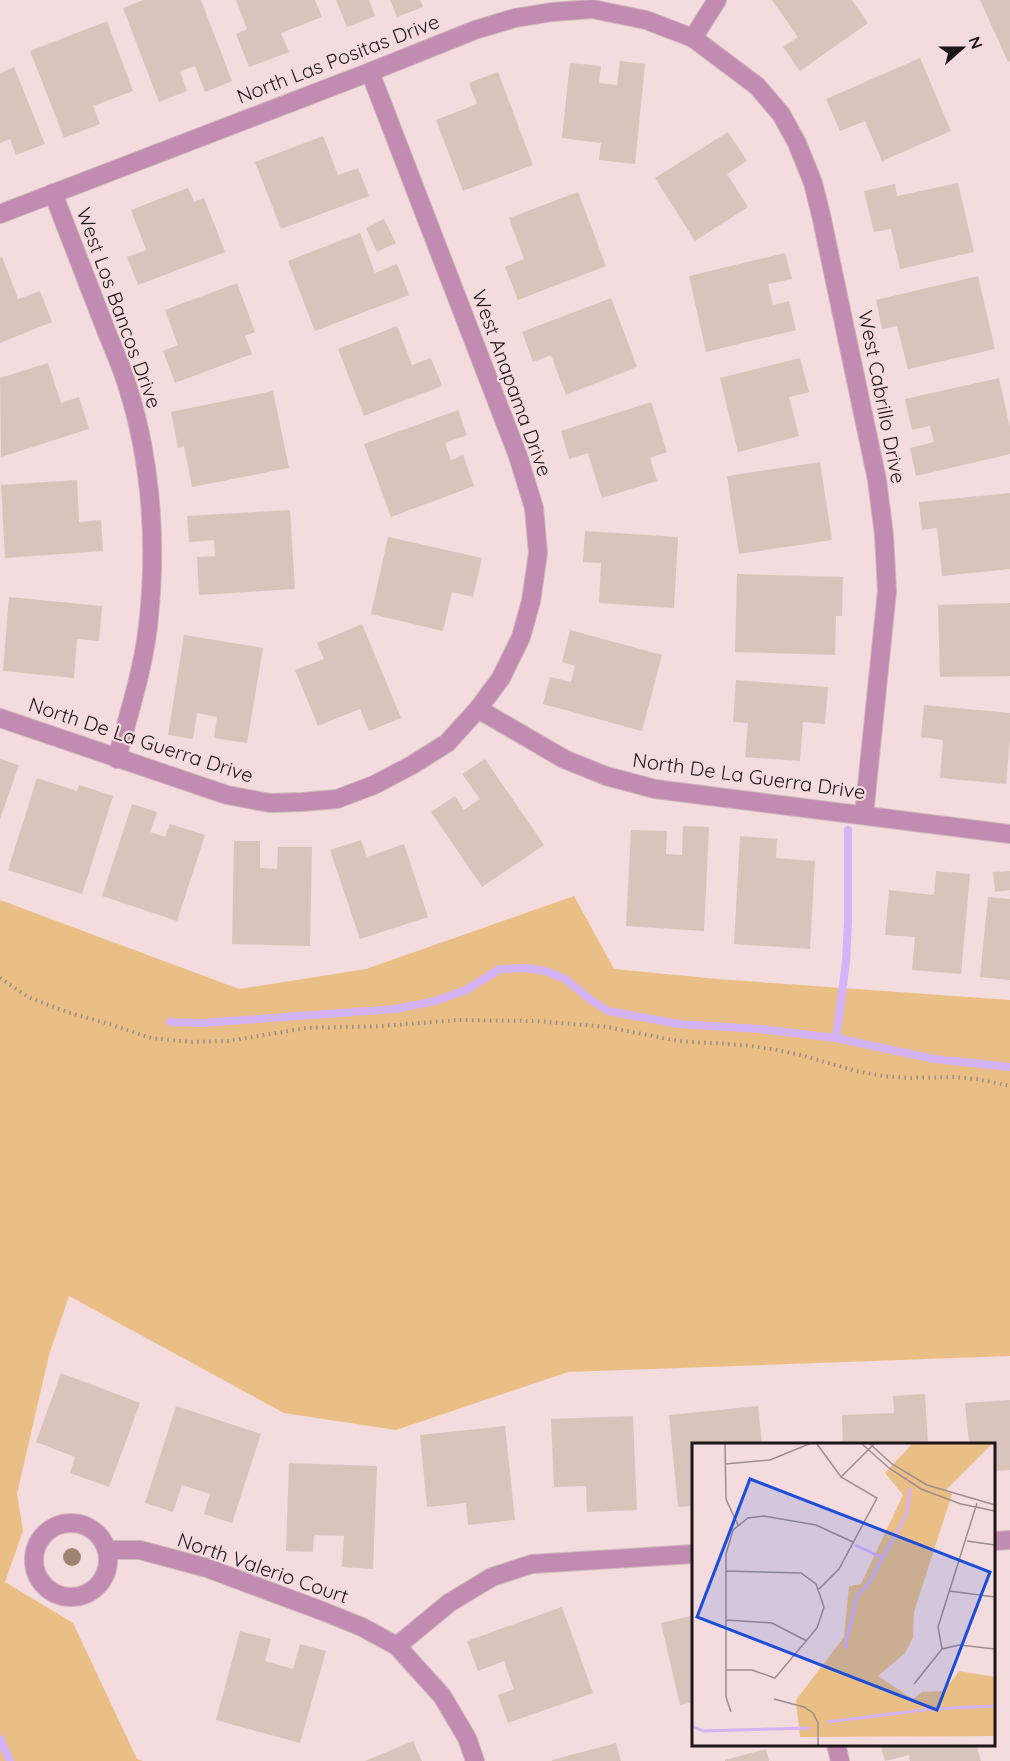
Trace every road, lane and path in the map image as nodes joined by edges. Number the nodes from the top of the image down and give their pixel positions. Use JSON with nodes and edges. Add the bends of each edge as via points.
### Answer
{"nodes":[{"id":1,"x":717,"y":0,"type":"edge"},
{"id":2,"x":693,"y":38,"type":"junction"},
{"id":3,"x":370,"y":72,"type":"junction"},
{"id":4,"x":53,"y":193,"type":"junction"},
{"id":5,"x":0,"y":214,"type":"edge"},
{"id":6,"x":478,"y":709,"type":"junction"},
{"id":7,"x":0,"y":718,"type":"edge"},
{"id":8,"x":117,"y":759,"type":"junction"},
{"id":9,"x":864,"y":815,"type":"junction"},
{"id":10,"x":1010,"y":834,"type":"edge"},
{"id":11,"x":0,"y":978,"type":"edge"},
{"id":12,"x":1010,"y":1086,"type":"edge"},
{"id":13,"x":1010,"y":1540,"type":"edge"},
{"id":14,"x":995,"y":1541,"type":"edge"},
{"id":15,"x":108,"y":1550,"type":"junction"},
{"id":16,"x":692,"y":1554,"type":"edge"},
{"id":17,"x":397,"y":1646,"type":"junction"},
{"id":18,"x":836,"y":1746,"type":"edge"},
{"id":19,"x":475,"y":1761,"type":"edge"},
{"id":20,"x":840,"y":1761,"type":"edge"}],
"edges":[{"from":1,"to":2,"type":"street"},
{"from":2,"to":3,"type":"street","name":"North Las Positas Drive","via":[[646,20],[592,9],[552,12],[475,30]]},
{"from":2,"to":9,"type":"street","name":"West Cabrillo Drive","via":[[757,86],[781,114],[813,183],[821,215],[870,442],[884,535],[887,591]]},
{"from":3,"to":4,"type":"street","name":"North Las Positas Drive"},
{"from":3,"to":6,"type":"street","name":"West Anapama Drive","via":[[518,456],[534,508],[538,553],[522,637],[501,678]]},
{"from":4,"to":5,"type":"street","name":"North Las Positas Drive"},
{"from":4,"to":8,"type":"street","name":"West Los Bancos Drive","via":[[128,388],[149,491],[152,581],[148,628]]},
{"from":6,"to":8,"type":"street","name":"North De La Guerra Drive","via":[[447,743],[374,785],[337,799],[270,803],[227,795]]},
{"from":6,"to":9,"type":"street","name":"North De La Guerra Drive","via":[[564,759],[606,776],[655,789]]},
{"from":7,"to":8,"type":"street","name":"North De La Guerra Drive"},
{"from":9,"to":10,"type":"street","name":"North De La Guerra Drive"},
{"from":11,"to":12,"type":"path","via":[[28,997],[151,1038],[228,1041],[306,1028],[536,1020],[607,1027],[678,1041],[772,1049],[883,1076],[954,1077]]},
{"from":13,"to":14,"type":"street"},
{"from":15,"to":15,"type":"street","via":[[103,1539],[85,1524],[61,1524],[41,1537],[34,1560],[36,1572],[52,1592],[64,1597],[88,1594],[106,1576]]},
{"from":15,"to":17,"type":"street","name":"North Valerio Court","via":[[140,1550],[207,1568],[362,1627]]},
{"from":16,"to":17,"type":"street","via":[[522,1567],[492,1577],[449,1603]]},
{"from":17,"to":19,"type":"street","via":[[441,1696],[467,1738]]},
{"from":18,"to":20,"type":"street"}]}
